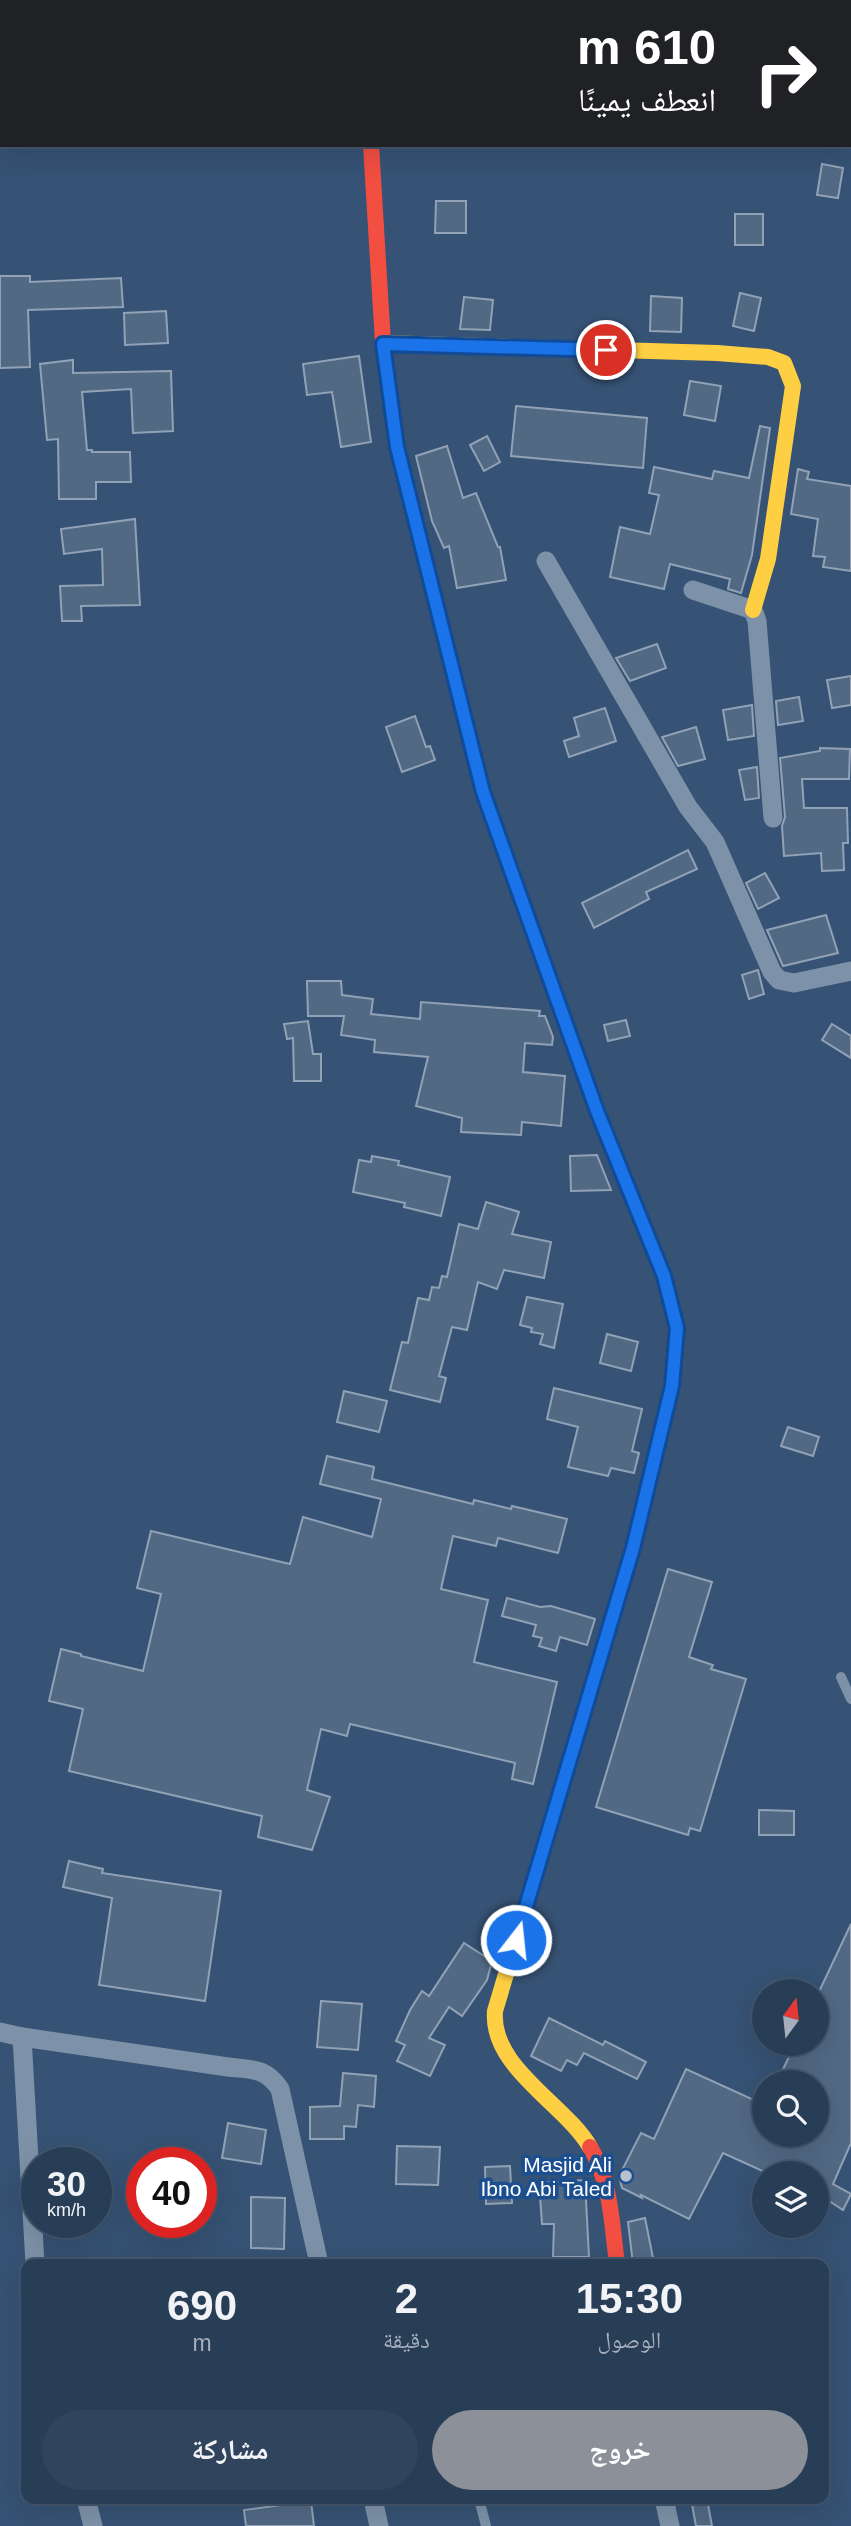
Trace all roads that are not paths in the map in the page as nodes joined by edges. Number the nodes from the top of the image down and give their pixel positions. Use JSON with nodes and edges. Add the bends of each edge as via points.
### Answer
{"nodes":[{"id":1,"x":371,"y":147,"type":"edge"},
{"id":2,"x":383,"y":344,"type":"junction"},
{"id":3,"x":546,"y":561,"type":"dead end"},
{"id":4,"x":693,"y":590,"type":"dead end"},
{"id":5,"x":753,"y":610,"type":"junction"},
{"id":6,"x":773,"y":818,"type":"dead end"},
{"id":7,"x":851,"y":971,"type":"edge"},
{"id":8,"x":841,"y":1677,"type":"dead end"},
{"id":9,"x":851,"y":1699,"type":"edge"},
{"id":10,"x":0,"y":2032,"type":"edge"},
{"id":11,"x":22,"y":2037,"type":"junction"},
{"id":12,"x":35,"y":2259,"type":"edge"},
{"id":13,"x":318,"y":2259,"type":"edge"},
{"id":14,"x":617,"y":2259,"type":"edge"},
{"id":15,"x":87,"y":2504,"type":"edge"},
{"id":16,"x":374,"y":2504,"type":"edge"},
{"id":17,"x":480,"y":2504,"type":"edge"},
{"id":18,"x":665,"y":2504,"type":"edge"},
{"id":19,"x":93,"y":2526,"type":"edge"},
{"id":20,"x":379,"y":2526,"type":"edge"},
{"id":21,"x":486,"y":2526,"type":"edge"},
{"id":22,"x":670,"y":2526,"type":"edge"}],
"edges":[{"from":1,"to":2,"type":"street"},
{"from":2,"to":5,"type":"street","via":[[717,353],[768,357],[784,363],[793,386],[768,559]]},
{"from":2,"to":14,"type":"street","via":[[397,447],[483,792],[597,1111],[664,1276],[677,1328],[672,1386],[633,1548],[495,2011],[494,2028],[507,2057],[575,2124],[594,2154]]},
{"from":3,"to":7,"type":"street","via":[[688,807],[715,842],[772,972],[779,980],[794,983]]},
{"from":4,"to":5,"type":"street"},
{"from":5,"to":6,"type":"street"},
{"from":8,"to":9,"type":"lane"},
{"from":10,"to":11,"type":"street"},
{"from":11,"to":12,"type":"street"},
{"from":11,"to":13,"type":"street","via":[[260,2070],[272,2077],[280,2090]]},
{"from":15,"to":19,"type":"street"},
{"from":16,"to":20,"type":"street"},
{"from":17,"to":21,"type":"lane"},
{"from":18,"to":22,"type":"street"}]}
